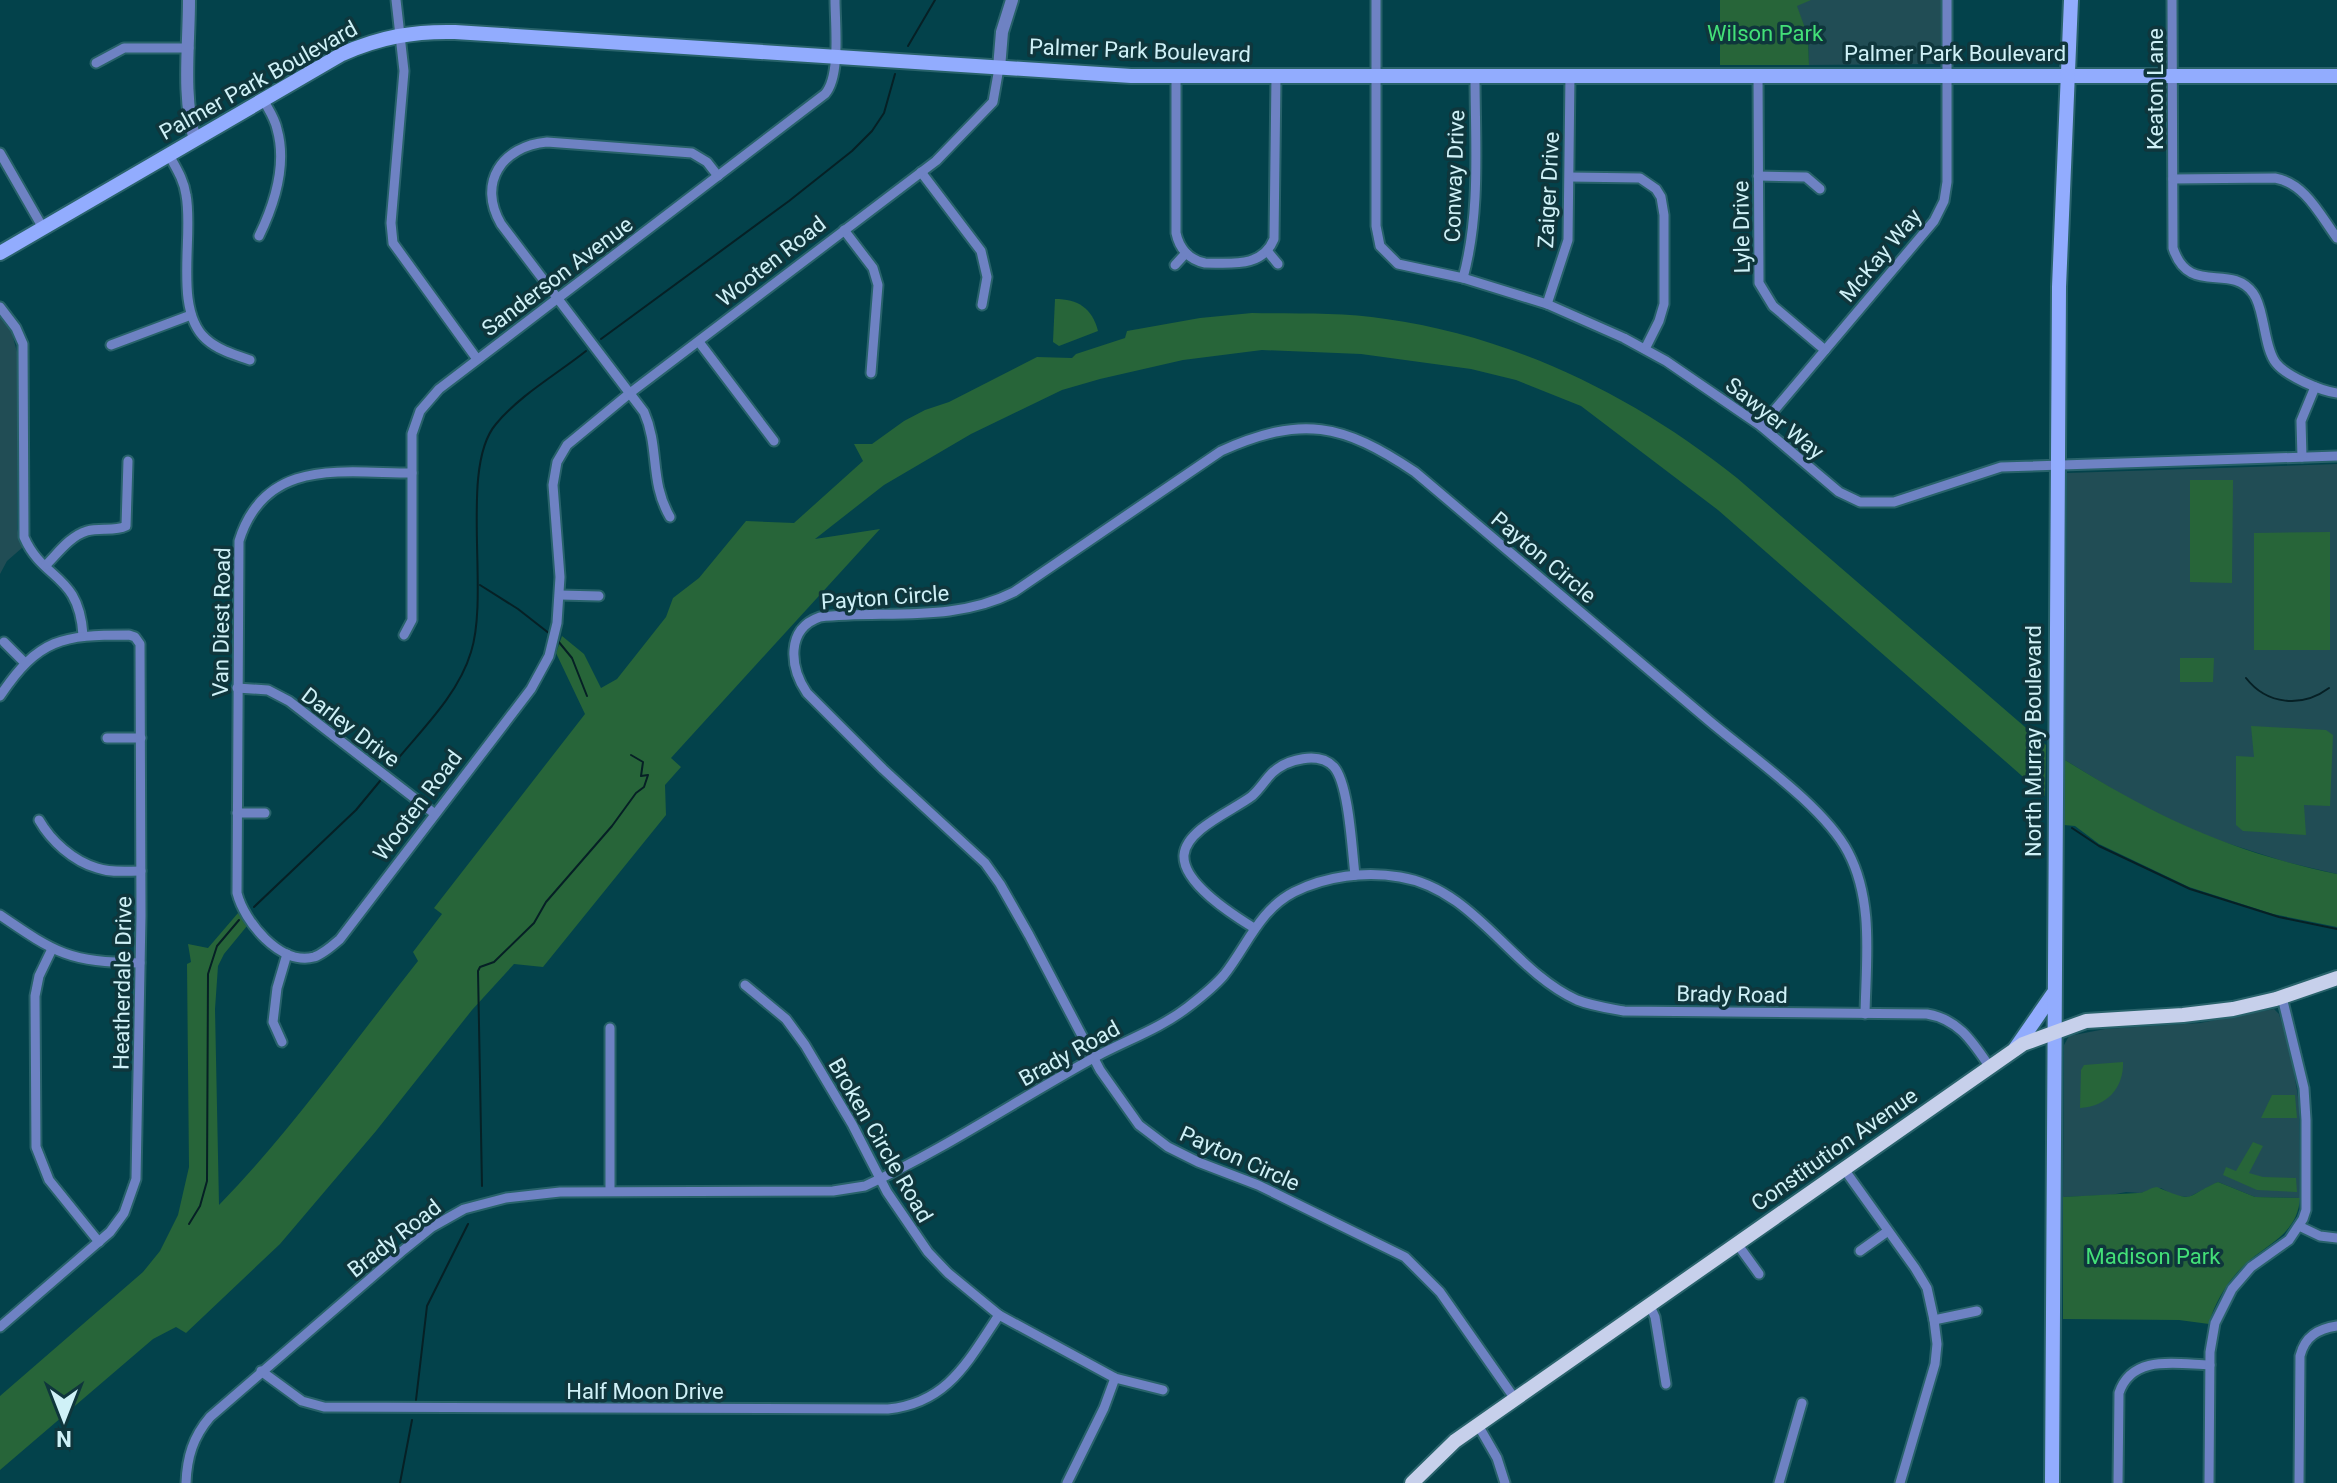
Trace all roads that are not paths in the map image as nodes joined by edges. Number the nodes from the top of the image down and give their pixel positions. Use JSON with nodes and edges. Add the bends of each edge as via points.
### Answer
{"nodes":[{"id":1,"x":189,"y":0,"type":"edge"},
{"id":2,"x":396,"y":0,"type":"edge"},
{"id":3,"x":835,"y":0,"type":"edge"},
{"id":4,"x":1012,"y":0,"type":"edge"},
{"id":5,"x":1376,"y":0,"type":"edge"},
{"id":6,"x":1947,"y":0,"type":"edge"},
{"id":7,"x":2071,"y":0,"type":"edge"},
{"id":8,"x":2172,"y":0,"type":"edge"},
{"id":9,"x":400,"y":34,"type":"junction"},
{"id":10,"x":189,"y":48,"type":"junction"},
{"id":11,"x":835,"y":57,"type":"junction"},
{"id":12,"x":96,"y":63,"type":"dead end"},
{"id":13,"x":999,"y":68,"type":"junction"},
{"id":14,"x":1570,"y":75,"type":"junction"},
{"id":15,"x":1758,"y":75,"type":"junction"},
{"id":16,"x":1947,"y":75,"type":"junction"},
{"id":17,"x":2069,"y":75,"type":"junction"},
{"id":18,"x":2173,"y":75,"type":"junction"},
{"id":19,"x":1276,"y":76,"type":"junction"},
{"id":20,"x":1375,"y":76,"type":"junction"},
{"id":21,"x":1475,"y":76,"type":"junction"},
{"id":22,"x":2337,"y":76,"type":"edge"},
{"id":23,"x":1176,"y":77,"type":"junction"},
{"id":24,"x":263,"y":99,"type":"junction"},
{"id":25,"x":195,"y":140,"type":"junction"},
{"id":26,"x":0,"y":153,"type":"edge"},
{"id":27,"x":169,"y":155,"type":"junction"},
{"id":28,"x":921,"y":172,"type":"junction"},
{"id":29,"x":718,"y":176,"type":"junction"},
{"id":30,"x":1758,"y":176,"type":"junction"},
{"id":31,"x":1570,"y":177,"type":"junction"},
{"id":32,"x":2173,"y":179,"type":"junction"},
{"id":33,"x":1820,"y":189,"type":"dead end"},
{"id":34,"x":43,"y":228,"type":"junction"},
{"id":35,"x":844,"y":230,"type":"junction"},
{"id":36,"x":259,"y":236,"type":"dead end"},
{"id":37,"x":2337,"y":238,"type":"edge"},
{"id":38,"x":1268,"y":252,"type":"junction"},
{"id":39,"x":0,"y":253,"type":"edge"},
{"id":40,"x":1186,"y":253,"type":"junction"},
{"id":41,"x":1278,"y":264,"type":"dead end"},
{"id":42,"x":1175,"y":265,"type":"dead end"},
{"id":43,"x":1463,"y":278,"type":"junction"},
{"id":44,"x":557,"y":298,"type":"junction"},
{"id":45,"x":1547,"y":304,"type":"junction"},
{"id":46,"x":982,"y":305,"type":"dead end"},
{"id":47,"x":0,"y":307,"type":"edge"},
{"id":48,"x":191,"y":315,"type":"junction"},
{"id":49,"x":699,"y":342,"type":"junction"},
{"id":50,"x":111,"y":345,"type":"dead end"},
{"id":51,"x":1645,"y":349,"type":"junction"},
{"id":52,"x":1825,"y":350,"type":"junction"},
{"id":53,"x":477,"y":359,"type":"junction"},
{"id":54,"x":250,"y":360,"type":"dead end"},
{"id":55,"x":871,"y":373,"type":"dead end"},
{"id":56,"x":2315,"y":387,"type":"junction"},
{"id":57,"x":630,"y":393,"type":"junction"},
{"id":58,"x":2337,"y":393,"type":"edge"},
{"id":59,"x":1761,"y":426,"type":"junction"},
{"id":60,"x":774,"y":441,"type":"dead end"},
{"id":61,"x":2337,"y":456,"type":"edge"},
{"id":62,"x":2302,"y":457,"type":"junction"},
{"id":63,"x":128,"y":461,"type":"dead end"},
{"id":64,"x":2057,"y":464,"type":"junction"},
{"id":65,"x":412,"y":473,"type":"junction"},
{"id":66,"x":670,"y":517,"type":"dead end"},
{"id":67,"x":544,"y":547,"type":"dead end"},
{"id":68,"x":558,"y":547,"type":"junction"},
{"id":69,"x":46,"y":565,"type":"junction"},
{"id":70,"x":560,"y":595,"type":"junction"},
{"id":71,"x":599,"y":596,"type":"dead end"},
{"id":72,"x":83,"y":635,"type":"junction"},
{"id":73,"x":404,"y":635,"type":"dead end"},
{"id":74,"x":4,"y":642,"type":"dead end"},
{"id":75,"x":25,"y":663,"type":"junction"},
{"id":76,"x":237,"y":688,"type":"junction"},
{"id":77,"x":0,"y":696,"type":"edge"},
{"id":78,"x":107,"y":738,"type":"dead end"},
{"id":79,"x":141,"y":738,"type":"junction"},
{"id":80,"x":237,"y":813,"type":"junction"},
{"id":81,"x":265,"y":813,"type":"dead end"},
{"id":82,"x":435,"y":814,"type":"junction"},
{"id":83,"x":39,"y":820,"type":"dead end"},
{"id":84,"x":141,"y":871,"type":"junction"},
{"id":85,"x":1355,"y":875,"type":"junction"},
{"id":86,"x":0,"y":915,"type":"edge"},
{"id":87,"x":1254,"y":928,"type":"junction"},
{"id":88,"x":52,"y":949,"type":"junction"},
{"id":89,"x":287,"y":954,"type":"junction"},
{"id":90,"x":140,"y":963,"type":"junction"},
{"id":91,"x":2337,"y":978,"type":"edge"},
{"id":92,"x":745,"y":985,"type":"dead end"},
{"id":93,"x":2054,"y":994,"type":"junction"},
{"id":94,"x":2282,"y":997,"type":"junction"},
{"id":95,"x":1865,"y":1014,"type":"junction"},
{"id":96,"x":610,"y":1028,"type":"dead end"},
{"id":97,"x":2053,"y":1031,"type":"junction"},
{"id":98,"x":282,"y":1042,"type":"dead end"},
{"id":99,"x":2015,"y":1049,"type":"junction"},
{"id":100,"x":1094,"y":1057,"type":"junction"},
{"id":101,"x":1989,"y":1066,"type":"junction"},
{"id":102,"x":1844,"y":1169,"type":"junction"},
{"id":103,"x":881,"y":1179,"type":"junction"},
{"id":104,"x":610,"y":1191,"type":"junction"},
{"id":105,"x":2299,"y":1226,"type":"junction"},
{"id":106,"x":1888,"y":1231,"type":"junction"},
{"id":107,"x":2337,"y":1238,"type":"edge"},
{"id":108,"x":99,"y":1242,"type":"junction"},
{"id":109,"x":1738,"y":1245,"type":"junction"},
{"id":110,"x":1860,"y":1251,"type":"dead end"},
{"id":111,"x":1759,"y":1274,"type":"dead end"},
{"id":112,"x":1650,"y":1306,"type":"junction"},
{"id":113,"x":1977,"y":1311,"type":"dead end"},
{"id":114,"x":999,"y":1315,"type":"junction"},
{"id":115,"x":1934,"y":1320,"type":"junction"},
{"id":116,"x":2337,"y":1326,"type":"edge"},
{"id":117,"x":0,"y":1327,"type":"edge"},
{"id":118,"x":2210,"y":1365,"type":"junction"},
{"id":119,"x":261,"y":1371,"type":"junction"},
{"id":120,"x":1115,"y":1378,"type":"junction"},
{"id":121,"x":1666,"y":1384,"type":"dead end"},
{"id":122,"x":1163,"y":1390,"type":"dead end"},
{"id":123,"x":1515,"y":1399,"type":"junction"},
{"id":124,"x":1802,"y":1403,"type":"dead end"},
{"id":125,"x":1478,"y":1425,"type":"junction"},
{"id":126,"x":186,"y":1483,"type":"edge"},
{"id":127,"x":1067,"y":1483,"type":"edge"},
{"id":128,"x":1412,"y":1483,"type":"edge"},
{"id":129,"x":1505,"y":1483,"type":"edge"},
{"id":130,"x":1779,"y":1483,"type":"edge"},
{"id":131,"x":1900,"y":1483,"type":"edge"},
{"id":132,"x":2052,"y":1483,"type":"edge"},
{"id":133,"x":2118,"y":1483,"type":"edge"},
{"id":134,"x":2209,"y":1483,"type":"edge"},
{"id":135,"x":2299,"y":1483,"type":"edge"}],
"edges":[{"from":1,"to":10,"type":"street"},
{"from":2,"to":9,"type":"street"},
{"from":3,"to":11,"type":"street","name":"Sanderson Avenue"},
{"from":4,"to":13,"type":"street","name":"Wooten Road"},
{"from":5,"to":20,"type":"street","name":"Sawyer Way"},
{"from":6,"to":16,"type":"street","name":"McKay Way"},
{"from":7,"to":17,"type":"main road","name":"North Murray Boulevard"},
{"from":8,"to":18,"type":"street","name":"Keaton Lane"},
{"from":9,"to":11,"type":"main road","name":"Palmer Park Boulevard","via":[[455,32]]},
{"from":9,"to":24,"type":"main road","name":"Palmer Park Boulevard","via":[[342,54]]},
{"from":9,"to":53,"type":"street","via":[[404,71],[393,243]]},
{"from":10,"to":12,"type":"street","via":[[124,48]]},
{"from":10,"to":25,"type":"street","via":[[189,113]]},
{"from":11,"to":13,"type":"main road","name":"Palmer Park Boulevard"},
{"from":11,"to":29,"type":"street","name":"Sanderson Avenue","via":[[825,94]]},
{"from":13,"to":23,"type":"main road","name":"Palmer Park Boulevard"},
{"from":13,"to":28,"type":"street","name":"Wooten Road","via":[[996,95],[988,108]]},
{"from":14,"to":15,"type":"main road","name":"Palmer Park Boulevard"},
{"from":14,"to":21,"type":"main road","name":"Palmer Park Boulevard"},
{"from":14,"to":31,"type":"street","name":"Zaiger Drive"},
{"from":15,"to":16,"type":"main road","name":"Palmer Park Boulevard"},
{"from":15,"to":30,"type":"street","name":"Lyle Drive"},
{"from":16,"to":17,"type":"main road","name":"Palmer Park Boulevard"},
{"from":16,"to":52,"type":"street","name":"McKay Way","via":[[1947,182],[1939,211]]},
{"from":17,"to":18,"type":"main road","name":"Palmer Park Boulevard"},
{"from":17,"to":64,"type":"main road","name":"North Murray Boulevard"},
{"from":18,"to":22,"type":"main road","name":"Palmer Park Boulevard"},
{"from":18,"to":32,"type":"street","name":"Keaton Lane"},
{"from":19,"to":20,"type":"main road","name":"Palmer Park Boulevard"},
{"from":19,"to":23,"type":"main road","name":"Palmer Park Boulevard"},
{"from":19,"to":38,"type":"street","via":[[1275,231]]},
{"from":20,"to":21,"type":"main road","name":"Palmer Park Boulevard"},
{"from":20,"to":43,"type":"street","name":"Sawyer Way","via":[[1380,246],[1398,264]]},
{"from":21,"to":43,"type":"street","name":"Conway Drive","via":[[1474,216]]},
{"from":23,"to":40,"type":"street","via":[[1176,233]]},
{"from":24,"to":25,"type":"main road","name":"Palmer Park Boulevard"},
{"from":24,"to":36,"type":"street","via":[[280,147],[275,201]]},
{"from":25,"to":27,"type":"main road","name":"Palmer Park Boulevard"},
{"from":26,"to":34,"type":"street"},
{"from":27,"to":34,"type":"main road","name":"Palmer Park Boulevard"},
{"from":27,"to":48,"type":"street","via":[[187,202]]},
{"from":28,"to":35,"type":"street","name":"Wooten Road"},
{"from":28,"to":46,"type":"street","via":[[985,259]]},
{"from":29,"to":44,"type":"street","name":"Sanderson Avenue"},
{"from":29,"to":44,"type":"street","via":[[700,157],[682,151],[547,142],[514,151],[495,176],[492,205]]},
{"from":30,"to":33,"type":"street","via":[[1806,177]]},
{"from":30,"to":52,"type":"street","name":"Lyle Drive","via":[[1757,270],[1762,290]]},
{"from":31,"to":45,"type":"street","name":"Zaiger Drive","via":[[1568,240]]},
{"from":31,"to":51,"type":"street","via":[[1640,178],[1661,197],[1664,304]]},
{"from":32,"to":37,"type":"street","name":"Keaton Lane","via":[[2288,180]]},
{"from":32,"to":56,"type":"street","name":"Keaton Lane","via":[[2177,259],[2191,274],[2223,278],[2254,293],[2276,363]]},
{"from":34,"to":39,"type":"main road","name":"Palmer Park Boulevard"},
{"from":35,"to":49,"type":"street","name":"Wooten Road"},
{"from":35,"to":55,"type":"street","via":[[873,268],[878,285]]},
{"from":38,"to":40,"type":"street","via":[[1255,260],[1228,263],[1198,262]]},
{"from":38,"to":41,"type":"street"},
{"from":40,"to":42,"type":"street"},
{"from":43,"to":45,"type":"street","name":"Sawyer Way"},
{"from":44,"to":53,"type":"street","name":"Sanderson Avenue"},
{"from":44,"to":57,"type":"street"},
{"from":45,"to":51,"type":"street","name":"Sawyer Way"},
{"from":47,"to":69,"type":"street","via":[[23,344],[23,529],[27,544]]},
{"from":48,"to":50,"type":"street"},
{"from":48,"to":54,"type":"street","via":[[206,339]]},
{"from":49,"to":57,"type":"street","name":"Wooten Road"},
{"from":49,"to":60,"type":"street"},
{"from":51,"to":59,"type":"street","name":"Sawyer Way"},
{"from":52,"to":59,"type":"street","name":"McKay Way"},
{"from":53,"to":65,"type":"street","name":"Sanderson Avenue","via":[[439,389],[416,418]]},
{"from":56,"to":58,"type":"street","name":"Keaton Lane"},
{"from":56,"to":62,"type":"street","via":[[2301,421]]},
{"from":57,"to":66,"type":"street","via":[[647,419],[659,498]]},
{"from":57,"to":68,"type":"street","name":"Wooten Road","via":[[576,435],[557,462],[553,485]]},
{"from":59,"to":64,"type":"street","name":"Sawyer Way","via":[[1839,492],[1872,504],[1894,502],[1988,469]]},
{"from":61,"to":62,"type":"street","name":"Sawyer Way"},
{"from":62,"to":64,"type":"street","name":"Sawyer Way"},
{"from":63,"to":69,"type":"street","via":[[126,526],[78,535]]},
{"from":64,"to":93,"type":"main road","name":"North Murray Boulevard"},
{"from":65,"to":73,"type":"street","name":"Sanderson Avenue","via":[[412,620]]},
{"from":65,"to":76,"type":"street","name":"Van Diest Road","via":[[309,474],[282,484],[253,508],[238,553]]},
{"from":67,"to":68,"type":"street"},
{"from":68,"to":70,"type":"street","name":"Wooten Road"},
{"from":69,"to":72,"type":"street","via":[[77,599]]},
{"from":70,"to":71,"type":"street"},
{"from":70,"to":82,"type":"street","name":"Wooten Road","via":[[551,651],[539,676]]},
{"from":72,"to":75,"type":"street","via":[[49,646]]},
{"from":72,"to":79,"type":"street","name":"Heatherdale Drive","via":[[129,635],[140,644]]},
{"from":74,"to":75,"type":"street"},
{"from":75,"to":77,"type":"street"},
{"from":76,"to":80,"type":"street","name":"Van Diest Road"},
{"from":76,"to":82,"type":"street","name":"Darley Drive","via":[[268,690],[289,701]]},
{"from":78,"to":79,"type":"street"},
{"from":79,"to":84,"type":"street","name":"Heatherdale Drive"},
{"from":80,"to":81,"type":"street"},
{"from":80,"to":89,"type":"street","name":"Van Diest Road","via":[[239,904],[271,944]]},
{"from":82,"to":89,"type":"street","name":"Wooten Road","via":[[340,939],[314,957]]},
{"from":83,"to":84,"type":"street","via":[[51,840],[88,864]]},
{"from":84,"to":90,"type":"street","name":"Heatherdale Drive"},
{"from":85,"to":87,"type":"street","name":"Brady Road","via":[[1293,893]]},
{"from":85,"to":87,"type":"street","via":[[1338,771],[1315,758],[1283,765],[1254,795],[1201,829],[1184,855],[1189,874],[1225,910]]},
{"from":85,"to":95,"type":"street","name":"Brady Road","via":[[1402,877],[1434,888],[1467,910],[1542,978],[1589,1004],[1624,1011]]},
{"from":86,"to":88,"type":"street"},
{"from":87,"to":100,"type":"street","name":"Brady Road","via":[[1225,974],[1184,1011]]},
{"from":88,"to":90,"type":"street","via":[[92,962]]},
{"from":88,"to":108,"type":"street","via":[[35,996],[36,1147],[49,1180]]},
{"from":89,"to":98,"type":"street","via":[[273,1022]]},
{"from":90,"to":108,"type":"street","name":"Heatherdale Drive","via":[[137,1169],[124,1213]]},
{"from":91,"to":94,"type":"main road","name":"Constitution Avenue"},
{"from":92,"to":103,"type":"street","name":"Broken Circle Road","via":[[786,1019],[805,1045]]},
{"from":93,"to":97,"type":"main road","name":"North Murray Boulevard"},
{"from":93,"to":99,"type":"main road"},
{"from":94,"to":97,"type":"main road","name":"Constitution Avenue","via":[[2214,1012],[2101,1019]]},
{"from":94,"to":105,"type":"street","via":[[2306,1107],[2306,1201]]},
{"from":95,"to":100,"type":"street","name":"Payton Circle","via":[[1862,890],[1848,853],[1826,821],[1415,472],[1363,441],[1307,428],[1271,432],[1221,451],[1002,599],[944,613],[820,617],[805,625],[796,640],[795,673],[807,693],[996,877]]},
{"from":95,"to":101,"type":"street","name":"Brady Road","via":[[1948,1019]]},
{"from":96,"to":104,"type":"street"},
{"from":97,"to":99,"type":"main road","name":"Constitution Avenue"},
{"from":97,"to":132,"type":"main road","name":"North Murray Boulevard"},
{"from":99,"to":101,"type":"main road","name":"Constitution Avenue"},
{"from":100,"to":103,"type":"street","name":"Brady Road"},
{"from":100,"to":123,"type":"street","name":"Payton Circle","via":[[1139,1125],[1168,1147],[1347,1227],[1416,1265]]},
{"from":101,"to":102,"type":"main road","name":"Constitution Avenue"},
{"from":102,"to":106,"type":"street"},
{"from":102,"to":109,"type":"main road","name":"Constitution Avenue"},
{"from":103,"to":104,"type":"street","name":"Brady Road","via":[[833,1191]]},
{"from":103,"to":114,"type":"street","name":"Broken Circle Road","via":[[928,1252]]},
{"from":104,"to":119,"type":"street","name":"Brady Road","via":[[506,1198],[448,1216]]},
{"from":105,"to":107,"type":"street"},
{"from":105,"to":118,"type":"street","via":[[2232,1289],[2215,1323]]},
{"from":106,"to":110,"type":"street"},
{"from":106,"to":115,"type":"street","via":[[1927,1288]]},
{"from":108,"to":117,"type":"street","name":"Heatherdale Drive"},
{"from":109,"to":111,"type":"street"},
{"from":109,"to":112,"type":"main road","name":"Constitution Avenue"},
{"from":112,"to":121,"type":"street"},
{"from":112,"to":123,"type":"main road","name":"Constitution Avenue"},
{"from":113,"to":115,"type":"street"},
{"from":114,"to":119,"type":"street","name":"Half Moon Drive","via":[[941,1390],[919,1404],[888,1409],[324,1407],[296,1398]]},
{"from":114,"to":120,"type":"street","name":"Broken Circle Road"},
{"from":115,"to":131,"type":"street","via":[[1935,1364]]},
{"from":116,"to":135,"type":"street","via":[[2312,1334],[2300,1356]]},
{"from":118,"to":133,"type":"street","via":[[2143,1366],[2123,1381]]},
{"from":118,"to":134,"type":"street"},
{"from":119,"to":126,"type":"street","name":"Brady Road","via":[[198,1432]]},
{"from":120,"to":122,"type":"street","name":"Broken Circle Road"},
{"from":120,"to":127,"type":"street"},
{"from":123,"to":125,"type":"main road","name":"Constitution Avenue"},
{"from":124,"to":130,"type":"street"},
{"from":125,"to":128,"type":"main road","name":"Constitution Avenue"},
{"from":125,"to":129,"type":"street"}]}
